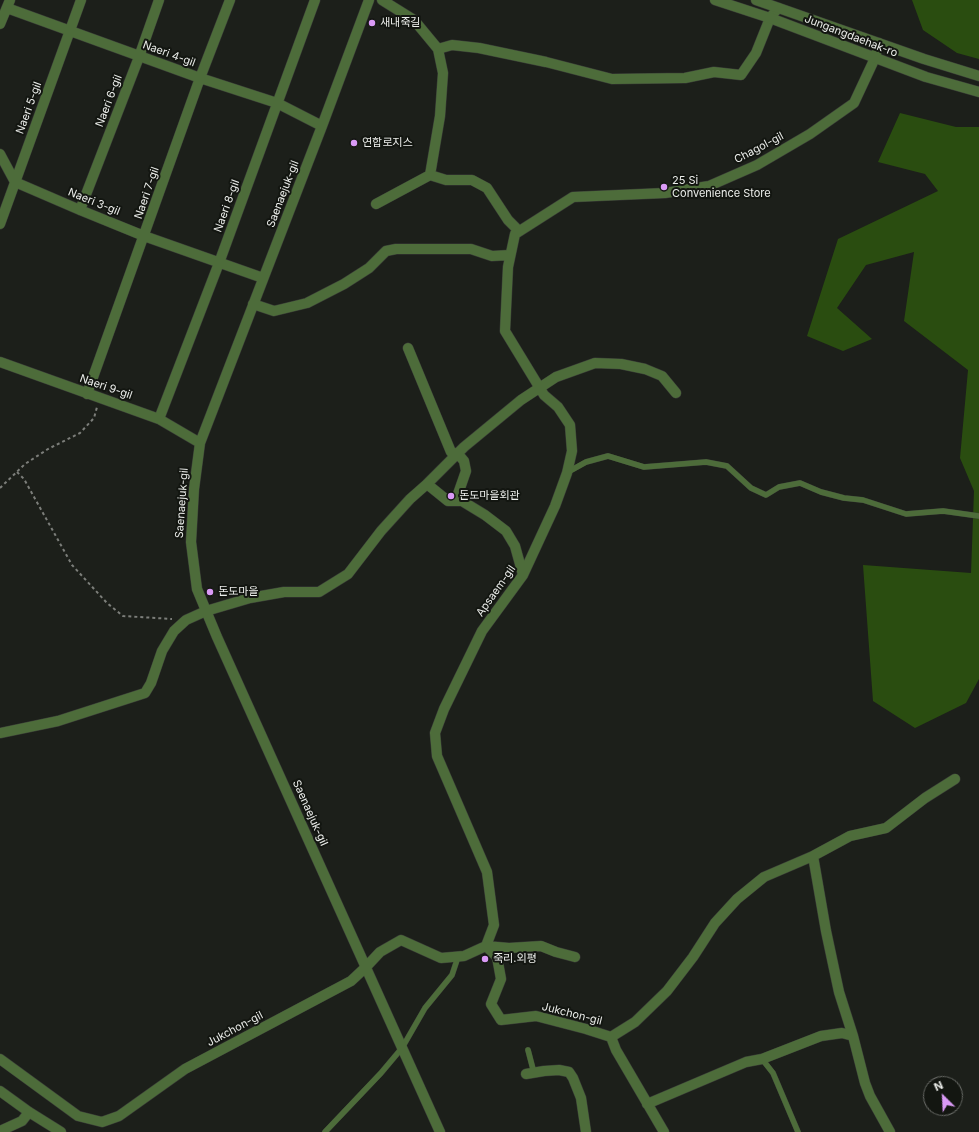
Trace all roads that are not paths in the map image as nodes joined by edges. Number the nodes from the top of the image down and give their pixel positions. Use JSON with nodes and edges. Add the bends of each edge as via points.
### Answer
{"nodes":[{"id":1,"x":81,"y":0,"type":"edge"},
{"id":2,"x":159,"y":0,"type":"edge"},
{"id":3,"x":230,"y":0,"type":"edge"},
{"id":4,"x":315,"y":0,"type":"edge"},
{"id":5,"x":369,"y":0,"type":"edge"},
{"id":6,"x":382,"y":0,"type":"edge"},
{"id":7,"x":715,"y":0,"type":"edge"},
{"id":8,"x":756,"y":0,"type":"edge"},
{"id":9,"x":8,"y":4,"type":"edge"},
{"id":10,"x":778,"y":8,"type":"junction"},
{"id":11,"x":770,"y":18,"type":"junction"},
{"id":12,"x":0,"y":24,"type":"edge"},
{"id":13,"x":70,"y":30,"type":"junction"},
{"id":14,"x":879,"y":43,"type":"junction"},
{"id":15,"x":438,"y":50,"type":"junction"},
{"id":16,"x":139,"y":57,"type":"junction"},
{"id":17,"x":875,"y":58,"type":"junction"},
{"id":18,"x":979,"y":76,"type":"edge"},
{"id":19,"x":200,"y":78,"type":"junction"},
{"id":20,"x":979,"y":92,"type":"edge"},
{"id":21,"x":277,"y":103,"type":"junction"},
{"id":22,"x":322,"y":126,"type":"junction"},
{"id":23,"x":0,"y":154,"type":"edge"},
{"id":24,"x":430,"y":175,"type":"junction"},
{"id":25,"x":15,"y":182,"type":"junction"},
{"id":26,"x":376,"y":204,"type":"dead end"},
{"id":27,"x":80,"y":210,"type":"junction"},
{"id":28,"x":0,"y":224,"type":"edge"},
{"id":29,"x":517,"y":232,"type":"junction"},
{"id":30,"x":144,"y":236,"type":"junction"},
{"id":31,"x":510,"y":255,"type":"junction"},
{"id":32,"x":219,"y":263,"type":"junction"},
{"id":33,"x":263,"y":278,"type":"junction"},
{"id":34,"x":253,"y":304,"type":"junction"},
{"id":35,"x":408,"y":348,"type":"dead end"},
{"id":36,"x":0,"y":362,"type":"edge"},
{"id":37,"x":540,"y":388,"type":"junction"},
{"id":38,"x":676,"y":393,"type":"dead end"},
{"id":39,"x":87,"y":394,"type":"junction"},
{"id":40,"x":159,"y":418,"type":"junction"},
{"id":41,"x":200,"y":442,"type":"junction"},
{"id":42,"x":458,"y":454,"type":"junction"},
{"id":43,"x":568,"y":473,"type":"junction"},
{"id":44,"x":427,"y":484,"type":"junction"},
{"id":45,"x":460,"y":501,"type":"junction"},
{"id":46,"x":979,"y":516,"type":"edge"},
{"id":47,"x":523,"y":575,"type":"junction"},
{"id":48,"x":206,"y":611,"type":"junction"},
{"id":49,"x":0,"y":733,"type":"edge"},
{"id":50,"x":955,"y":779,"type":"dead end"},
{"id":51,"x":813,"y":856,"type":"junction"},
{"id":52,"x":486,"y":946,"type":"junction"},
{"id":53,"x":458,"y":957,"type":"junction"},
{"id":54,"x":575,"y":957,"type":"dead end"},
{"id":55,"x":366,"y":967,"type":"junction"},
{"id":56,"x":853,"y":1036,"type":"junction"},
{"id":57,"x":611,"y":1037,"type":"junction"},
{"id":58,"x":402,"y":1048,"type":"junction"},
{"id":59,"x":528,"y":1050,"type":"dead end"},
{"id":60,"x":0,"y":1059,"type":"edge"},
{"id":61,"x":762,"y":1059,"type":"junction"},
{"id":62,"x":530,"y":1073,"type":"joint"},
{"id":63,"x":0,"y":1091,"type":"edge"},
{"id":64,"x":647,"y":1104,"type":"junction"},
{"id":65,"x":29,"y":1112,"type":"junction"},
{"id":66,"x":0,"y":1131,"type":"edge"},
{"id":67,"x":61,"y":1132,"type":"edge"},
{"id":68,"x":325,"y":1132,"type":"edge"},
{"id":69,"x":440,"y":1132,"type":"edge"},
{"id":70,"x":586,"y":1132,"type":"edge"},
{"id":71,"x":664,"y":1132,"type":"edge"},
{"id":72,"x":798,"y":1132,"type":"edge"},
{"id":73,"x":890,"y":1132,"type":"edge"}],
"edges":[{"from":1,"to":13,"type":"street","name":"Naeri 5-gil"},
{"from":2,"to":16,"type":"street","name":"Naeri 6-gil"},
{"from":3,"to":19,"type":"street","name":"Naeri 7-gil"},
{"from":4,"to":21,"type":"street","name":"Naeri 8-gil"},
{"from":5,"to":22,"type":"street","name":"Saenaejuk-gil"},
{"from":6,"to":15,"type":"street","via":[[414,20]]},
{"from":7,"to":11,"type":"street","name":"Jungangdaehak-ro"},
{"from":8,"to":10,"type":"street","name":"Jungangdaehak-ro"},
{"from":9,"to":12,"type":"street","name":"Naeri 4-gil"},
{"from":9,"to":13,"type":"street","name":"Naeri 4-gil"},
{"from":10,"to":11,"type":"street"},
{"from":10,"to":14,"type":"street","name":"Jungangdaehak-ro"},
{"from":11,"to":15,"type":"street","via":[[756,53],[741,75],[714,72],[685,78],[612,79],[479,48],[452,45]]},
{"from":11,"to":17,"type":"street","name":"Jungangdaehak-ro"},
{"from":13,"to":16,"type":"street","name":"Naeri 4-gil"},
{"from":13,"to":25,"type":"street","name":"Naeri 5-gil"},
{"from":14,"to":17,"type":"street","name":"Chagol-gil"},
{"from":14,"to":18,"type":"street","name":"Jungangdaehak-ro"},
{"from":15,"to":24,"type":"street","via":[[443,73],[440,116]]},
{"from":16,"to":19,"type":"street","name":"Naeri 4-gil"},
{"from":16,"to":27,"type":"street","name":"Naeri 6-gil"},
{"from":17,"to":20,"type":"street","name":"Jungangdaehak-ro","via":[[926,77]]},
{"from":17,"to":29,"type":"street","name":"Chagol-gil","via":[[854,103],[810,134],[757,165],[709,186],[665,193],[573,197]]},
{"from":19,"to":21,"type":"street","name":"Naeri 4-gil"},
{"from":19,"to":30,"type":"street","name":"Naeri 7-gil"},
{"from":21,"to":22,"type":"street","name":"Naeri 4-gil"},
{"from":21,"to":32,"type":"street","name":"Naeri 8-gil"},
{"from":22,"to":33,"type":"street","name":"Saenaejuk-gil"},
{"from":23,"to":25,"type":"street"},
{"from":24,"to":26,"type":"street"},
{"from":24,"to":29,"type":"street","via":[[446,180],[472,180],[487,188]]},
{"from":25,"to":27,"type":"street","name":"Naeri 3-gil"},
{"from":25,"to":28,"type":"street","name":"Naeri 5-gil"},
{"from":27,"to":30,"type":"street","name":"Naeri 3-gil"},
{"from":29,"to":31,"type":"street","name":"Apsaem-gil"},
{"from":30,"to":32,"type":"street","name":"Naeri 3-gil"},
{"from":30,"to":39,"type":"street","name":"Naeri 7-gil"},
{"from":31,"to":34,"type":"street","via":[[492,256],[471,249],[396,248],[386,251],[369,268],[344,284],[307,303],[274,311]]},
{"from":31,"to":37,"type":"street","name":"Apsaem-gil","via":[[506,331]]},
{"from":32,"to":33,"type":"street","name":"Naeri 3-gil"},
{"from":32,"to":40,"type":"street","name":"Naeri 8-gil"},
{"from":33,"to":34,"type":"street","name":"Saenaejuk-gil"},
{"from":34,"to":41,"type":"street","name":"Saenaejuk-gil"},
{"from":35,"to":42,"type":"street","via":[[451,452]]},
{"from":36,"to":39,"type":"street","name":"Naeri 9-gil"},
{"from":37,"to":38,"type":"street","via":[[556,377],[595,363],[622,364],[645,369],[662,376]]},
{"from":37,"to":42,"type":"street","via":[[521,400]]},
{"from":37,"to":43,"type":"street","name":"Apsaem-gil","via":[[558,407],[570,425],[572,451]]},
{"from":39,"to":40,"type":"street","name":"Naeri 9-gil"},
{"from":40,"to":41,"type":"street","name":"Naeri 9-gil"},
{"from":41,"to":48,"type":"street","name":"Saenaejuk-gil","via":[[191,542],[197,589]]},
{"from":42,"to":44,"type":"street"},
{"from":42,"to":45,"type":"street","via":[[464,461],[466,471],[458,494]]},
{"from":43,"to":46,"type":"lane","via":[[586,462],[608,456],[644,467],[706,462],[727,466],[751,488],[766,495],[779,487],[800,483],[821,492],[863,500],[906,514],[944,511]]},
{"from":43,"to":47,"type":"street","name":"Apsaem-gil","via":[[556,506]]},
{"from":44,"to":45,"type":"street","via":[[448,501]]},
{"from":44,"to":48,"type":"street","via":[[381,531],[348,574],[319,592],[284,592],[250,598]]},
{"from":45,"to":47,"type":"street","via":[[506,531],[515,546]]},
{"from":47,"to":52,"type":"street","name":"Apsaem-gil","via":[[482,631],[444,709],[435,734],[437,756],[487,872],[494,925]]},
{"from":48,"to":49,"type":"street","via":[[186,620],[174,631],[162,651],[145,693],[58,721]]},
{"from":48,"to":55,"type":"street","name":"Saenaejuk-gil"},
{"from":50,"to":51,"type":"street","via":[[886,828],[850,836]]},
{"from":51,"to":56,"type":"street","via":[[839,992]]},
{"from":51,"to":57,"type":"street","via":[[764,877],[737,899],[715,923],[667,991],[635,1022]]},
{"from":52,"to":53,"type":"street","name":"Jukchon-gil"},
{"from":52,"to":54,"type":"street","name":"Jukchon-gil","via":[[541,946]]},
{"from":52,"to":57,"type":"street","name":"Jukchon-gil","via":[[497,957],[501,979],[491,1004],[501,1020],[536,1016]]},
{"from":53,"to":55,"type":"street","name":"Jukchon-gil","via":[[441,958],[401,940],[380,952]]},
{"from":53,"to":58,"type":"lane","via":[[452,975],[425,1008]]},
{"from":55,"to":58,"type":"street","name":"Saenaejuk-gil"},
{"from":55,"to":60,"type":"street","name":"Jukchon-gil","via":[[351,981],[185,1069],[118,1116],[102,1122],[78,1116]]},
{"from":56,"to":61,"type":"street","via":[[842,1033],[821,1036]]},
{"from":56,"to":73,"type":"street","via":[[870,1096]]},
{"from":57,"to":64,"type":"street","name":"Jukchon-gil"},
{"from":58,"to":68,"type":"lane","via":[[381,1074]]},
{"from":58,"to":69,"type":"street","name":"Saenaejuk-gil"},
{"from":59,"to":62,"type":"lane"},
{"from":61,"to":64,"type":"street","via":[[746,1062]]},
{"from":61,"to":72,"type":"lane","via":[[773,1073]]},
{"from":62,"to":70,"type":"street","via":[[559,1070],[569,1072],[581,1098]]},
{"from":63,"to":65,"type":"street"},
{"from":64,"to":71,"type":"street","name":"Jukchon-gil"},
{"from":65,"to":66,"type":"street","via":[[22,1121]]},
{"from":65,"to":67,"type":"street"}]}
